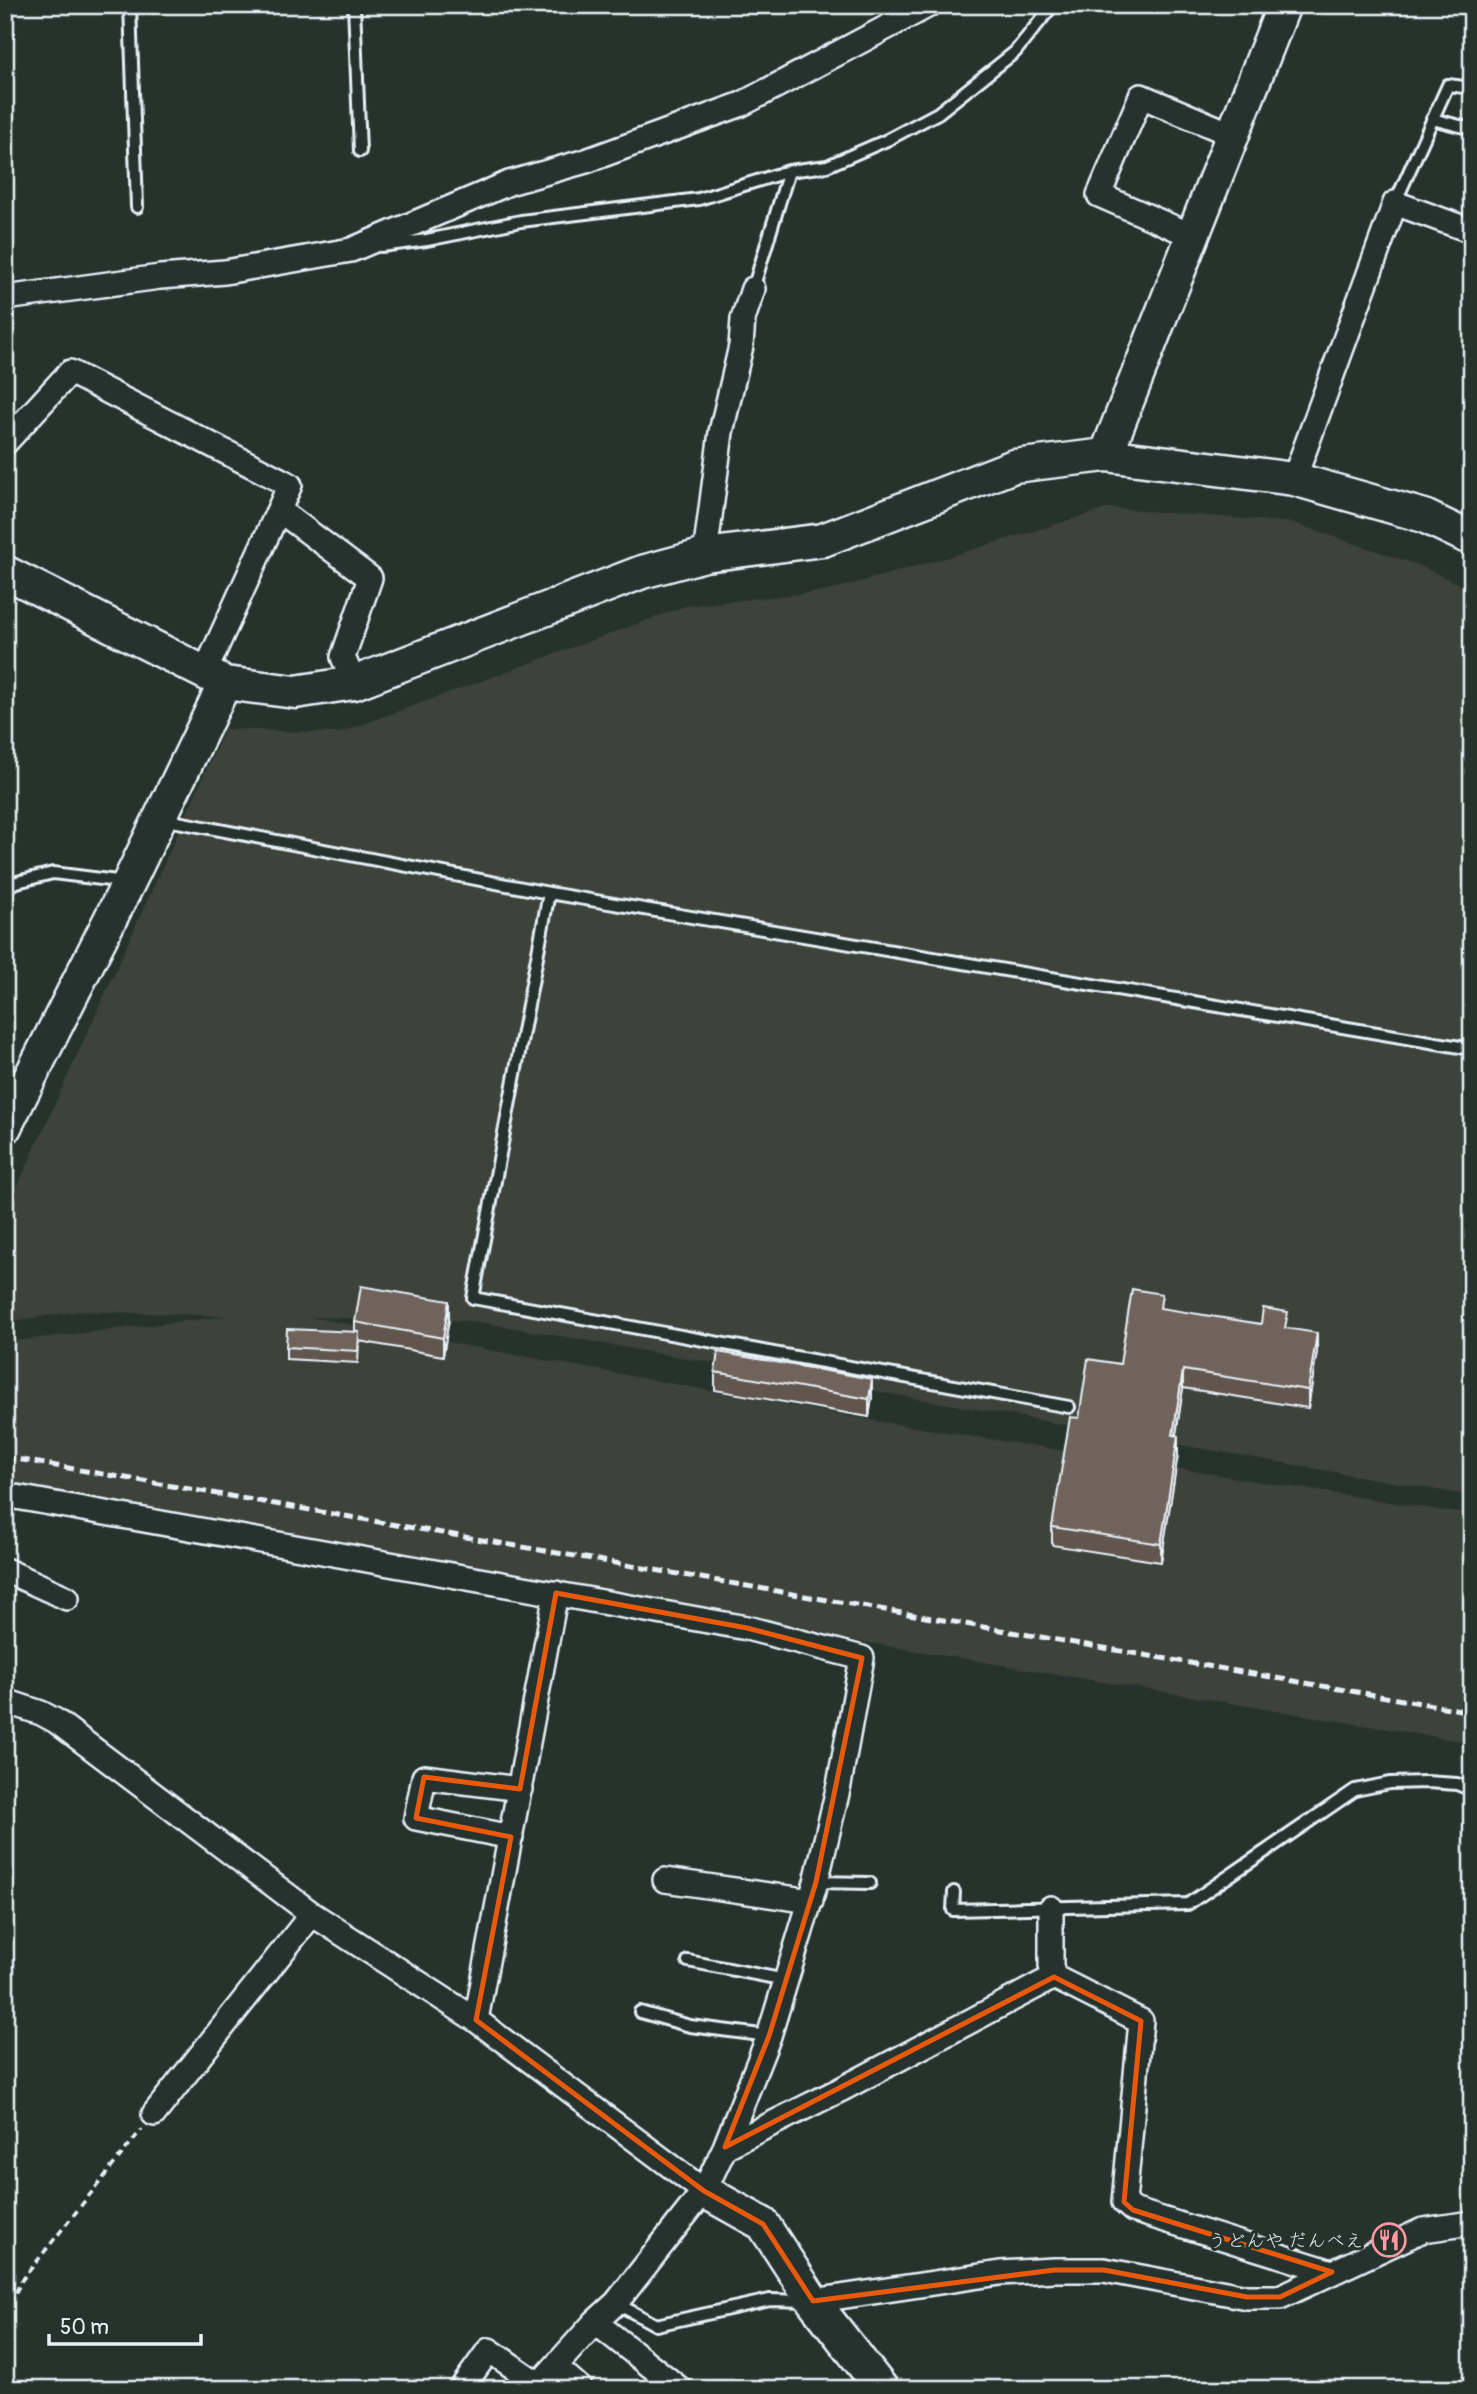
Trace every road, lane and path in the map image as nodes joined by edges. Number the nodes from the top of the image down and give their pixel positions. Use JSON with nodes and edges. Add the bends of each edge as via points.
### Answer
{"nodes":[{"id":1,"x":130,"y":5,"type":"edge"},
{"id":2,"x":354,"y":5,"type":"edge"},
{"id":3,"x":929,"y":5,"type":"edge"},
{"id":4,"x":1053,"y":5,"type":"edge"},
{"id":5,"x":1284,"y":5,"type":"edge"},
{"id":6,"x":1472,"y":88,"type":"edge"},
{"id":7,"x":1433,"y":119,"type":"junction"},
{"id":8,"x":1472,"y":129,"type":"edge"},
{"id":9,"x":1233,"y":135,"type":"junction"},
{"id":10,"x":360,"y":151,"type":"dead end"},
{"id":11,"x":789,"y":171,"type":"junction"},
{"id":12,"x":1395,"y":203,"type":"junction"},
{"id":13,"x":137,"y":207,"type":"dead end"},
{"id":14,"x":1472,"y":231,"type":"edge"},
{"id":15,"x":1193,"y":236,"type":"junction"},
{"id":16,"x":351,"y":250,"type":"junction"},
{"id":17,"x":753,"y":289,"type":"joint"},
{"id":18,"x":5,"y":298,"type":"edge"},
{"id":19,"x":5,"y":443,"type":"edge"},
{"id":20,"x":1106,"y":455,"type":"junction"},
{"id":21,"x":1294,"y":478,"type":"junction"},
{"id":22,"x":279,"y":510,"type":"junction"},
{"id":23,"x":1472,"y":539,"type":"edge"},
{"id":24,"x":705,"y":555,"type":"junction"},
{"id":25,"x":5,"y":572,"type":"edge"},
{"id":26,"x":215,"y":679,"type":"junction"},
{"id":27,"x":354,"y":683,"type":"junction"},
{"id":28,"x":159,"y":819,"type":"junction"},
{"id":29,"x":129,"y":882,"type":"junction"},
{"id":30,"x":5,"y":887,"type":"edge"},
{"id":31,"x":548,"y":893,"type":"junction"},
{"id":32,"x":1472,"y":1049,"type":"edge"},
{"id":33,"x":5,"y":1127,"type":"edge"},
{"id":34,"x":1069,"y":1407,"type":"dead end"},
{"id":35,"x":5,"y":1495,"type":"edge"},
{"id":36,"x":5,"y":1570,"type":"edge"},
{"id":37,"x":556,"y":1593,"type":"junction"},
{"id":38,"x":67,"y":1598,"type":"dead end"},
{"id":39,"x":5,"y":1701,"type":"edge"},
{"id":40,"x":520,"y":1789,"type":"junction"},
{"id":41,"x":1472,"y":1790,"type":"edge"},
{"id":42,"x":511,"y":1837,"type":"junction"},
{"id":43,"x":665,"y":1880,"type":"dead end"},
{"id":44,"x":870,"y":1883,"type":"dead end"},
{"id":45,"x":813,"y":1891,"type":"junction"},
{"id":46,"x":954,"y":1892,"type":"dead end"},
{"id":47,"x":1051,"y":1908,"type":"junction"},
{"id":48,"x":312,"y":1914,"type":"junction"},
{"id":49,"x":688,"y":1961,"type":"dead end"},
{"id":50,"x":1054,"y":1977,"type":"junction"},
{"id":51,"x":786,"y":1980,"type":"junction"},
{"id":52,"x":640,"y":2012,"type":"dead end"},
{"id":53,"x":476,"y":2020,"type":"junction"},
{"id":54,"x":769,"y":2036,"type":"junction"},
{"id":55,"x":154,"y":2114,"type":"joint"},
{"id":56,"x":725,"y":2147,"type":"junction"},
{"id":57,"x":704,"y":2191,"type":"junction"},
{"id":58,"x":1472,"y":2223,"type":"edge"},
{"id":59,"x":1332,"y":2272,"type":"junction"},
{"id":60,"x":813,"y":2301,"type":"junction"},
{"id":61,"x":616,"y":2303,"type":"junction"},
{"id":62,"x":5,"y":2315,"type":"edge"},
{"id":63,"x":594,"y":2322,"type":"junction"},
{"id":64,"x":556,"y":2367,"type":"junction"},
{"id":65,"x":537,"y":2386,"type":"edge"},
{"id":66,"x":461,"y":2389,"type":"edge"},
{"id":67,"x":581,"y":2389,"type":"edge"},
{"id":68,"x":680,"y":2389,"type":"edge"},
{"id":69,"x":882,"y":2389,"type":"edge"}],
"edges":[{"from":1,"to":13,"type":"lane"},
{"from":2,"to":10,"type":"lane"},
{"from":3,"to":16,"type":"street","via":[[742,104],[586,161],[509,183]]},
{"from":4,"to":11,"type":"lane","via":[[1015,51],[937,113],[827,166]]},
{"from":5,"to":9,"type":"street"},
{"from":6,"to":7,"type":"lane","via":[[1448,85]]},
{"from":7,"to":8,"type":"lane"},
{"from":7,"to":12,"type":"lane"},
{"from":9,"to":15,"type":"street"},
{"from":9,"to":15,"type":"street","via":[[1141,96],[1100,195]]},
{"from":11,"to":16,"type":"lane","via":[[699,199],[522,221]]},
{"from":11,"to":17,"type":"lane"},
{"from":12,"to":14,"type":"street"},
{"from":12,"to":21,"type":"street"},
{"from":15,"to":20,"type":"street"},
{"from":16,"to":18,"type":"street","via":[[225,272]]},
{"from":17,"to":24,"type":"street","via":[[721,432]]},
{"from":19,"to":22,"type":"street","via":[[70,372],[290,485]]},
{"from":20,"to":21,"type":"street"},
{"from":20,"to":24,"type":"street","via":[[1014,466],[823,540]]},
{"from":21,"to":23,"type":"street","via":[[1424,516]]},
{"from":22,"to":26,"type":"street"},
{"from":22,"to":27,"type":"street","via":[[370,578],[343,657]]},
{"from":24,"to":27,"type":"street","via":[[642,572]]},
{"from":25,"to":26,"type":"street"},
{"from":26,"to":27,"type":"street","via":[[295,692]]},
{"from":26,"to":28,"type":"street"},
{"from":28,"to":29,"type":"street"},
{"from":28,"to":31,"type":"lane"},
{"from":29,"to":30,"type":"lane","via":[[52,873]]},
{"from":29,"to":33,"type":"street"},
{"from":31,"to":32,"type":"lane"},
{"from":31,"to":34,"type":"lane","via":[[473,1298]]},
{"from":35,"to":37,"type":"street"},
{"from":36,"to":38,"type":"street"},
{"from":37,"to":40,"type":"street"},
{"from":37,"to":45,"type":"street","via":[[747,1628],[862,1658],[839,1785]]},
{"from":39,"to":48,"type":"street","via":[[56,1721]]},
{"from":40,"to":42,"type":"street"},
{"from":40,"to":42,"type":"street","via":[[424,1777],[416,1818]]},
{"from":41,"to":47,"type":"lane","via":[[1427,1782],[1355,1790],[1188,1904]]},
{"from":42,"to":53,"type":"street"},
{"from":43,"to":45,"type":"street"},
{"from":44,"to":45,"type":"lane"},
{"from":45,"to":51,"type":"street"},
{"from":46,"to":47,"type":"lane","via":[[953,1910]]},
{"from":47,"to":50,"type":"street"},
{"from":48,"to":53,"type":"street"},
{"from":48,"to":55,"type":"street"},
{"from":49,"to":51,"type":"lane"},
{"from":50,"to":56,"type":"street"},
{"from":50,"to":59,"type":"street","via":[[1141,2021],[1124,2202],[1133,2210]]},
{"from":51,"to":54,"type":"street"},
{"from":52,"to":54,"type":"lane","via":[[690,2026]]},
{"from":53,"to":57,"type":"street"},
{"from":54,"to":56,"type":"street"},
{"from":55,"to":62,"type":"path","via":[[22,2280]]},
{"from":56,"to":57,"type":"street"},
{"from":57,"to":60,"type":"street","via":[[763,2224]]},
{"from":57,"to":61,"type":"street"},
{"from":58,"to":59,"type":"street","via":[[1423,2230]]},
{"from":59,"to":60,"type":"street","via":[[1280,2297],[1247,2297],[1104,2270],[1054,2270],[1000,2273]]},
{"from":60,"to":61,"type":"lane","via":[[770,2300],[656,2325]]},
{"from":60,"to":69,"type":"street"},
{"from":61,"to":63,"type":"street"},
{"from":63,"to":64,"type":"street"},
{"from":63,"to":68,"type":"street"},
{"from":64,"to":65,"type":"street"},
{"from":64,"to":67,"type":"street"},
{"from":65,"to":66,"type":"street","via":[[489,2350]]}]}
